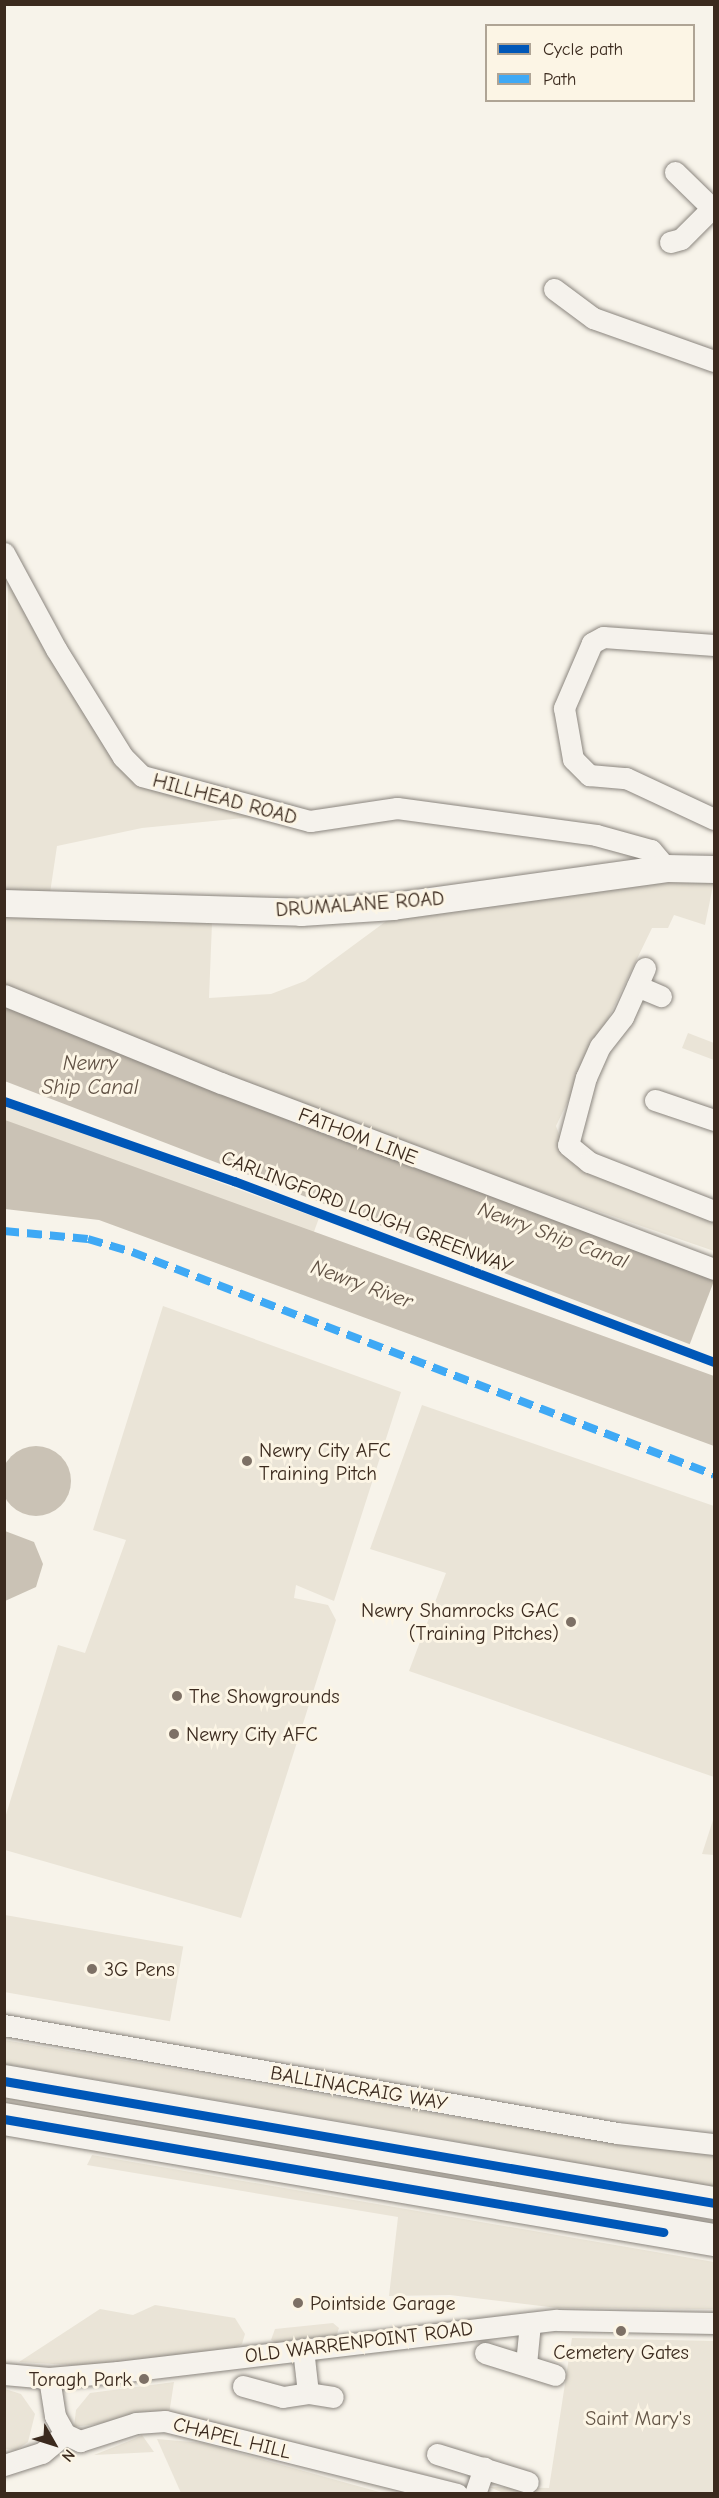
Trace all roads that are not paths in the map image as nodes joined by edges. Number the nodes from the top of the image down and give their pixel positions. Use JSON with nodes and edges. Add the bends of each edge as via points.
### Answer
{"nodes":[{"id":1,"x":675,"y":172,"type":"dead end"},
{"id":2,"x":713,"y":209,"type":"edge"},
{"id":3,"x":670,"y":242,"type":"dead end"},
{"id":4,"x":554,"y":289,"type":"dead end"},
{"id":5,"x":714,"y":361,"type":"edge"},
{"id":6,"x":4,"y":553,"type":"edge"},
{"id":7,"x":714,"y":645,"type":"edge"},
{"id":8,"x":714,"y":819,"type":"edge"},
{"id":9,"x":666,"y":868,"type":"junction"},
{"id":10,"x":714,"y":869,"type":"edge"},
{"id":11,"x":4,"y":903,"type":"edge"},
{"id":12,"x":4,"y":995,"type":"edge"},
{"id":13,"x":661,"y":996,"type":"dead end"},
{"id":14,"x":655,"y":1100,"type":"dead end"},
{"id":15,"x":714,"y":1120,"type":"edge"},
{"id":16,"x":714,"y":1211,"type":"edge"},
{"id":17,"x":714,"y":1269,"type":"edge"},
{"id":18,"x":4,"y":2025,"type":"edge"},
{"id":19,"x":4,"y":2081,"type":"edge"},
{"id":20,"x":4,"y":2119,"type":"edge"},
{"id":21,"x":714,"y":2144,"type":"edge"},
{"id":22,"x":714,"y":2204,"type":"edge"},
{"id":23,"x":714,"y":2240,"type":"edge"},
{"id":24,"x":530,"y":2323,"type":"junction"},
{"id":25,"x":714,"y":2323,"type":"edge"},
{"id":26,"x":303,"y":2349,"type":"junction"},
{"id":27,"x":485,"y":2353,"type":"dead end"},
{"id":28,"x":526,"y":2364,"type":"junction"},
{"id":29,"x":4,"y":2374,"type":"edge"},
{"id":30,"x":555,"y":2375,"type":"dead end"},
{"id":31,"x":49,"y":2378,"type":"junction"},
{"id":32,"x":243,"y":2386,"type":"dead end"},
{"id":33,"x":308,"y":2393,"type":"junction"},
{"id":34,"x":333,"y":2397,"type":"dead end"},
{"id":35,"x":65,"y":2434,"type":"junction"},
{"id":36,"x":437,"y":2454,"type":"dead end"},
{"id":37,"x":4,"y":2464,"type":"edge"},
{"id":38,"x":484,"y":2468,"type":"junction"},
{"id":39,"x":528,"y":2482,"type":"dead end"},
{"id":40,"x":448,"y":2492,"type":"edge"},
{"id":41,"x":475,"y":2493,"type":"edge"}],
"edges":[{"from":1,"to":2,"type":"street"},
{"from":2,"to":3,"type":"street","via":[[681,239]]},
{"from":4,"to":5,"type":"street","via":[[593,318]]},
{"from":6,"to":9,"type":"street","name":"HILLHEAD ROAD","via":[[56,649],[123,758],[142,776],[310,821],[397,808],[596,835],[651,850]]},
{"from":7,"to":8,"type":"street","via":[[603,637],[592,643],[564,708],[573,759],[589,775],[626,778]]},
{"from":9,"to":10,"type":"main road","name":"DRUMALANE ROAD"},
{"from":9,"to":11,"type":"main road","name":"DRUMALANE ROAD","via":[[393,906],[302,912]]},
{"from":12,"to":17,"type":"street","name":"FATHOM LINE","via":[[220,1083]]},
{"from":13,"to":16,"type":"street","via":[[641,977],[586,1077],[568,1145],[589,1162]]},
{"from":14,"to":15,"type":"street"},
{"from":18,"to":21,"type":"street","name":"BALLINACRAIG WAY","via":[[617,2133]]},
{"from":19,"to":22,"type":"highway"},
{"from":20,"to":23,"type":"highway"},
{"from":24,"to":25,"type":"street","name":"OLD WARRENPOINT ROAD"},
{"from":24,"to":26,"type":"street","name":"OLD WARRENPOINT ROAD"},
{"from":24,"to":28,"type":"street"},
{"from":26,"to":31,"type":"street","name":"OLD WARRENPOINT ROAD"},
{"from":26,"to":33,"type":"street"},
{"from":27,"to":28,"type":"street"},
{"from":28,"to":30,"type":"street"},
{"from":29,"to":31,"type":"street","name":"OLD WARRENPOINT ROAD"},
{"from":31,"to":35,"type":"street","via":[[55,2416]]},
{"from":32,"to":33,"type":"street","via":[[283,2397]]},
{"from":33,"to":34,"type":"street"},
{"from":35,"to":37,"type":"street","via":[[42,2453]]},
{"from":35,"to":40,"type":"street","name":"CHAPEL HILL","via":[[80,2441],[136,2423],[165,2421]]},
{"from":36,"to":38,"type":"street"},
{"from":38,"to":39,"type":"street"},
{"from":38,"to":41,"type":"street"}]}
